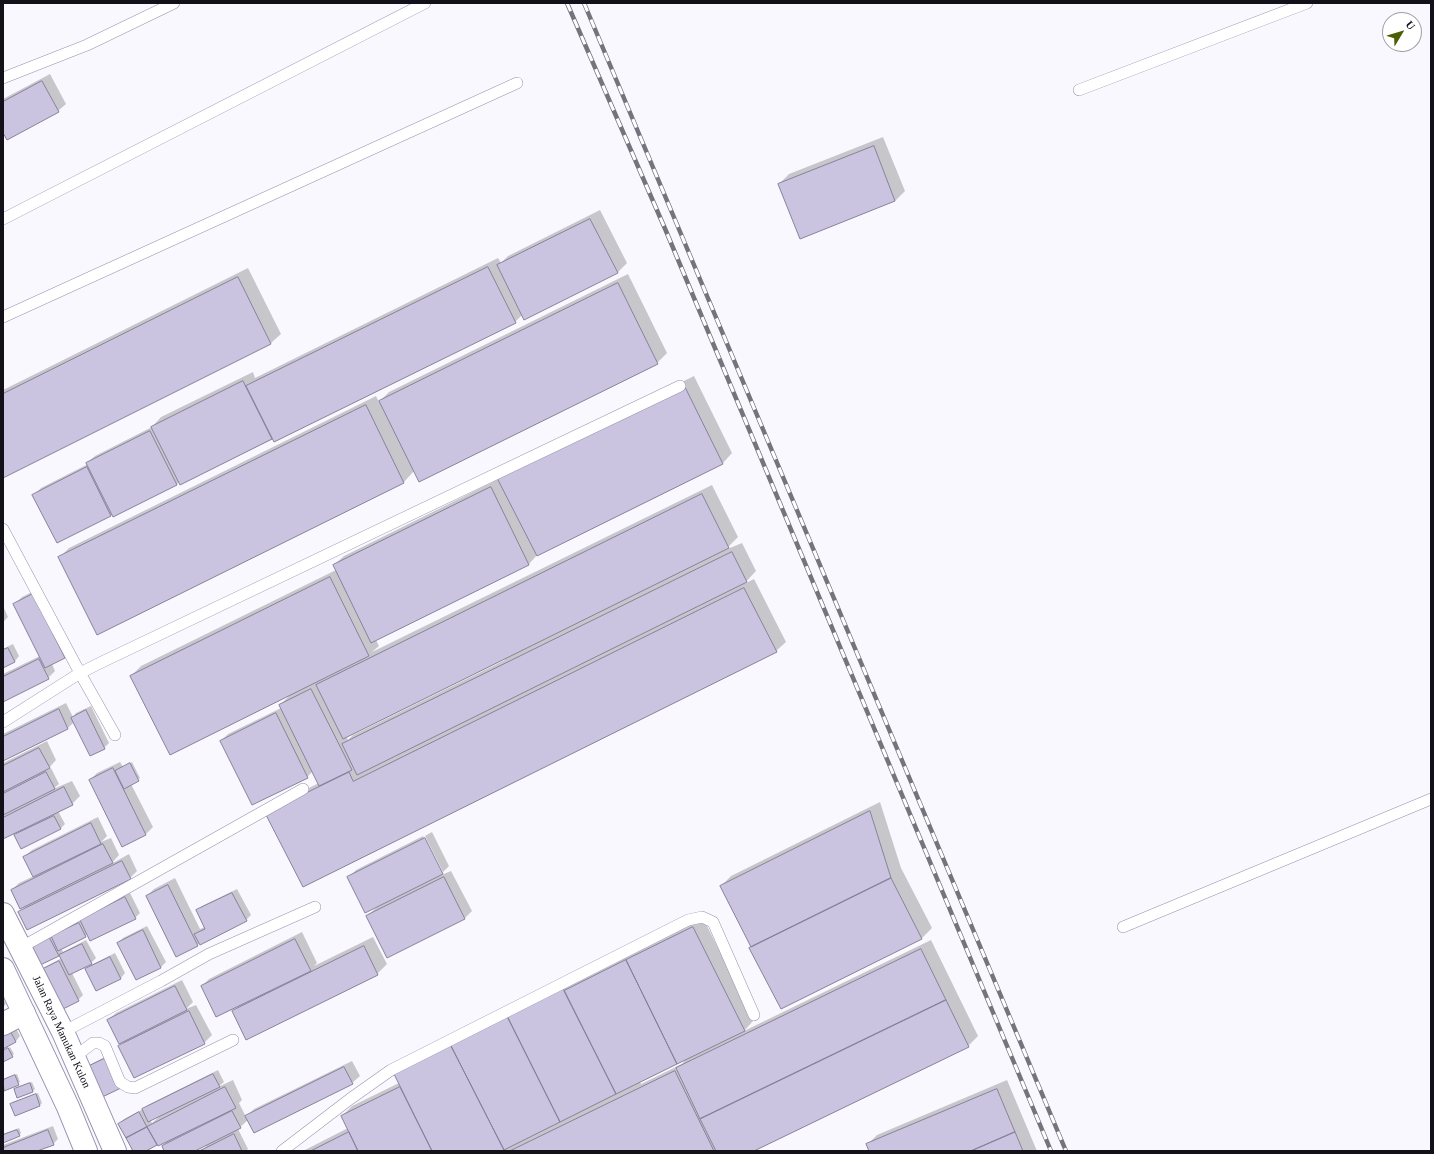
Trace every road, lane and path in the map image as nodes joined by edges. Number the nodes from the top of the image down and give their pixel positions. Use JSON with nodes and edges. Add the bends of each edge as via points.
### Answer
{"nodes":[{"id":1,"x":174,"y":3,"type":"edge"},
{"id":2,"x":425,"y":3,"type":"edge"},
{"id":3,"x":1308,"y":3,"type":"edge"},
{"id":4,"x":3,"y":78,"type":"edge"},
{"id":5,"x":517,"y":82,"type":"dead end"},
{"id":6,"x":1079,"y":90,"type":"dead end"},
{"id":7,"x":3,"y":219,"type":"edge"},
{"id":8,"x":3,"y":317,"type":"edge"},
{"id":9,"x":680,"y":386,"type":"dead end"},
{"id":10,"x":3,"y":529,"type":"edge"},
{"id":11,"x":80,"y":673,"type":"junction"},
{"id":12,"x":3,"y":722,"type":"edge"},
{"id":13,"x":115,"y":735,"type":"dead end"},
{"id":14,"x":303,"y":789,"type":"dead end"},
{"id":15,"x":1431,"y":799,"type":"edge"},
{"id":16,"x":314,"y":907,"type":"dead end"},
{"id":17,"x":3,"y":914,"type":"edge"},
{"id":18,"x":1123,"y":927,"type":"dead end"},
{"id":19,"x":20,"y":948,"type":"junction"},
{"id":20,"x":3,"y":969,"type":"edge"},
{"id":21,"x":24,"y":1013,"type":"junction"},
{"id":22,"x":754,"y":1015,"type":"dead end"},
{"id":23,"x":3,"y":1024,"type":"edge"},
{"id":24,"x":63,"y":1032,"type":"junction"},
{"id":25,"x":233,"y":1040,"type":"dead end"},
{"id":26,"x":73,"y":1058,"type":"junction"},
{"id":27,"x":86,"y":1151,"type":"edge"},
{"id":28,"x":115,"y":1151,"type":"edge"},
{"id":29,"x":282,"y":1151,"type":"edge"}],
"edges":[{"from":1,"to":4,"type":"lane","via":[[87,45]]},
{"from":2,"to":7,"type":"lane"},
{"from":3,"to":6,"type":"lane"},
{"from":5,"to":8,"type":"lane"},
{"from":9,"to":11,"type":"lane"},
{"from":10,"to":11,"type":"lane"},
{"from":11,"to":12,"type":"lane"},
{"from":11,"to":13,"type":"lane"},
{"from":14,"to":19,"type":"lane"},
{"from":15,"to":18,"type":"lane"},
{"from":16,"to":24,"type":"lane","via":[[209,954]]},
{"from":17,"to":19,"type":"main road","name":"Jalan Raya Manukan Kulon"},
{"from":19,"to":24,"type":"main road","name":"Jalan Raya Manukan Kulon"},
{"from":20,"to":21,"type":"main road"},
{"from":21,"to":23,"type":"main road"},
{"from":21,"to":27,"type":"main road","via":[[68,1106]]},
{"from":22,"to":29,"type":"lane","via":[[713,922],[702,917],[688,920],[391,1070]]},
{"from":24,"to":26,"type":"main road","name":"Jalan Raya Manukan Kulon"},
{"from":25,"to":26,"type":"lane","via":[[135,1088],[120,1082],[105,1046],[99,1043],[93,1043]]},
{"from":26,"to":28,"type":"main road","name":"Jalan Raya Manukan Kulon"}]}
